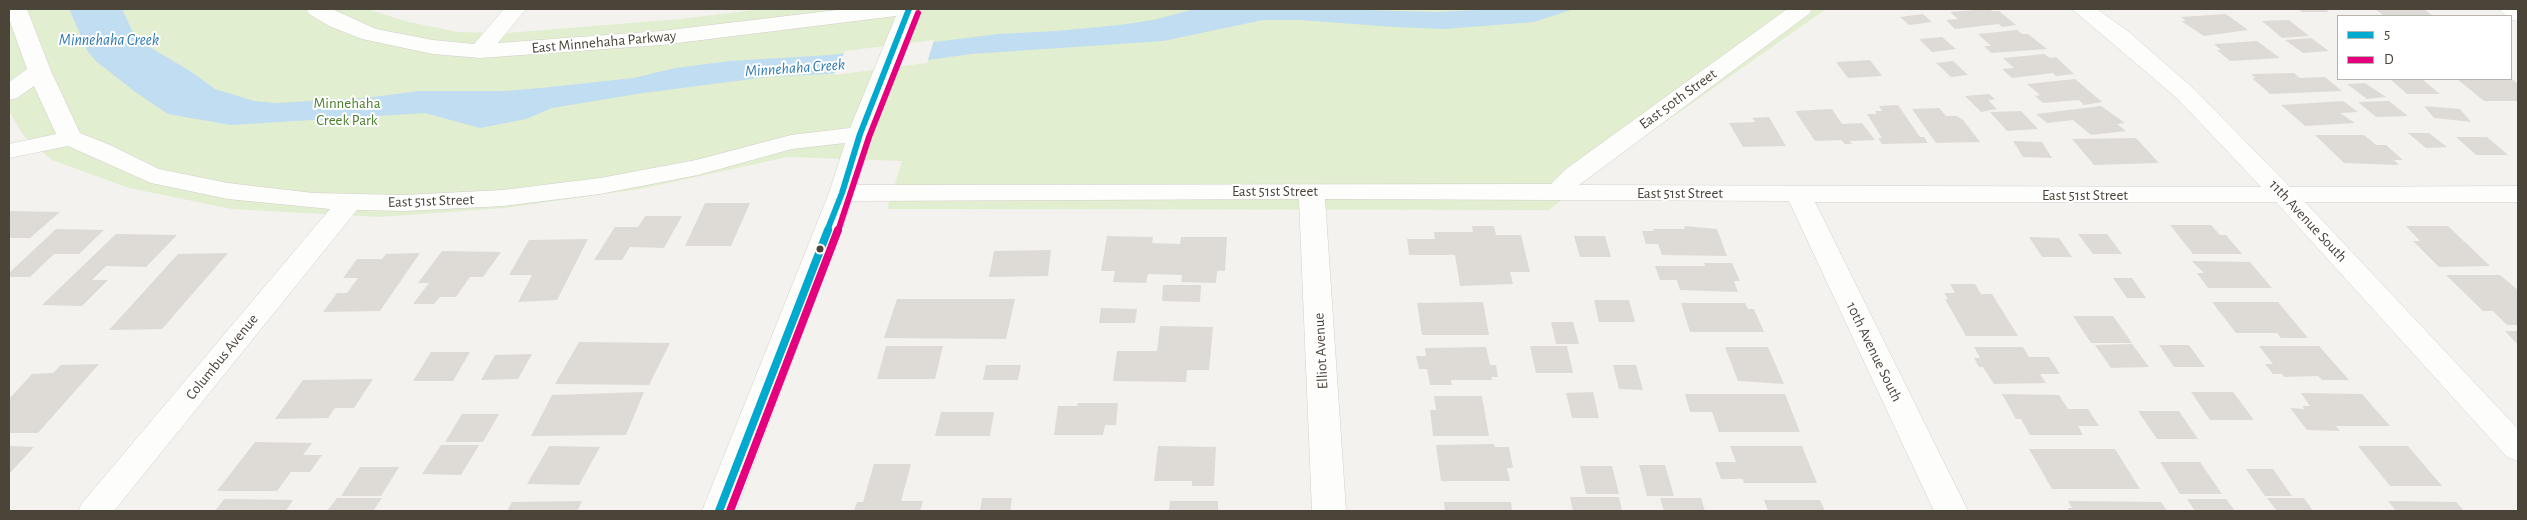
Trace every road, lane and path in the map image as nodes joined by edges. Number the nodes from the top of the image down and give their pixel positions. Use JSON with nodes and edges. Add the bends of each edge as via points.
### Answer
{"nodes":[{"id":1,"x":16,"y":9,"type":"edge"},
{"id":2,"x":317,"y":9,"type":"edge"},
{"id":3,"x":515,"y":9,"type":"edge"},
{"id":4,"x":896,"y":9,"type":"edge"},
{"id":5,"x":909,"y":9,"type":"edge"},
{"id":6,"x":1801,"y":9,"type":"edge"},
{"id":7,"x":2083,"y":9,"type":"edge"},
{"id":8,"x":2510,"y":9,"type":"edge"},
{"id":9,"x":2518,"y":15,"type":"edge"},
{"id":10,"x":480,"y":51,"type":"junction"},
{"id":11,"x":39,"y":71,"type":"junction"},
{"id":12,"x":9,"y":93,"type":"edge"},
{"id":13,"x":860,"y":134,"type":"junction"},
{"id":14,"x":70,"y":138,"type":"junction"},
{"id":15,"x":9,"y":151,"type":"edge"},
{"id":16,"x":1312,"y":191,"type":"junction"},
{"id":17,"x":1797,"y":192,"type":"junction"},
{"id":18,"x":842,"y":193,"type":"junction"},
{"id":19,"x":1557,"y":193,"type":"junction"},
{"id":20,"x":2518,"y":194,"type":"edge"},
{"id":21,"x":2283,"y":195,"type":"junction"},
{"id":22,"x":349,"y":203,"type":"junction"},
{"id":23,"x":2518,"y":449,"type":"edge"},
{"id":24,"x":95,"y":511,"type":"edge"},
{"id":25,"x":719,"y":511,"type":"edge"},
{"id":26,"x":1329,"y":511,"type":"edge"},
{"id":27,"x":1951,"y":511,"type":"edge"}],
"edges":[{"from":1,"to":11,"type":"street"},
{"from":2,"to":10,"type":"street","name":"East Minnehaha Parkway","via":[[370,34],[432,47]]},
{"from":3,"to":10,"type":"street"},
{"from":4,"to":10,"type":"street","name":"East Minnehaha Parkway","via":[[661,38]]},
{"from":5,"to":13,"type":"street"},
{"from":6,"to":19,"type":"street","name":"East 50th Street","via":[[1575,174]]},
{"from":7,"to":21,"type":"street","name":"11th Avenue South","via":[[2121,37],[2186,94]]},
{"from":8,"to":9,"type":"street"},
{"from":11,"to":12,"type":"street"},
{"from":11,"to":14,"type":"street"},
{"from":13,"to":18,"type":"street"},
{"from":13,"to":22,"type":"street","name":"East 51st Street","via":[[791,142],[698,167],[600,186],[503,198]]},
{"from":14,"to":15,"type":"street"},
{"from":14,"to":22,"type":"street","name":"East 51st Street","via":[[151,175],[228,191]]},
{"from":16,"to":18,"type":"street","name":"East 51st Street"},
{"from":16,"to":19,"type":"street","name":"East 51st Street"},
{"from":16,"to":26,"type":"street","name":"Elliot Avenue"},
{"from":17,"to":19,"type":"street","name":"East 51st Street"},
{"from":17,"to":21,"type":"street","name":"East 51st Street"},
{"from":17,"to":27,"type":"street","name":"10th Avenue South"},
{"from":18,"to":25,"type":"street"},
{"from":20,"to":21,"type":"street","name":"East 51st Street"},
{"from":21,"to":23,"type":"street","name":"11th Avenue South"},
{"from":22,"to":24,"type":"street","name":"Columbus Avenue"}]}
